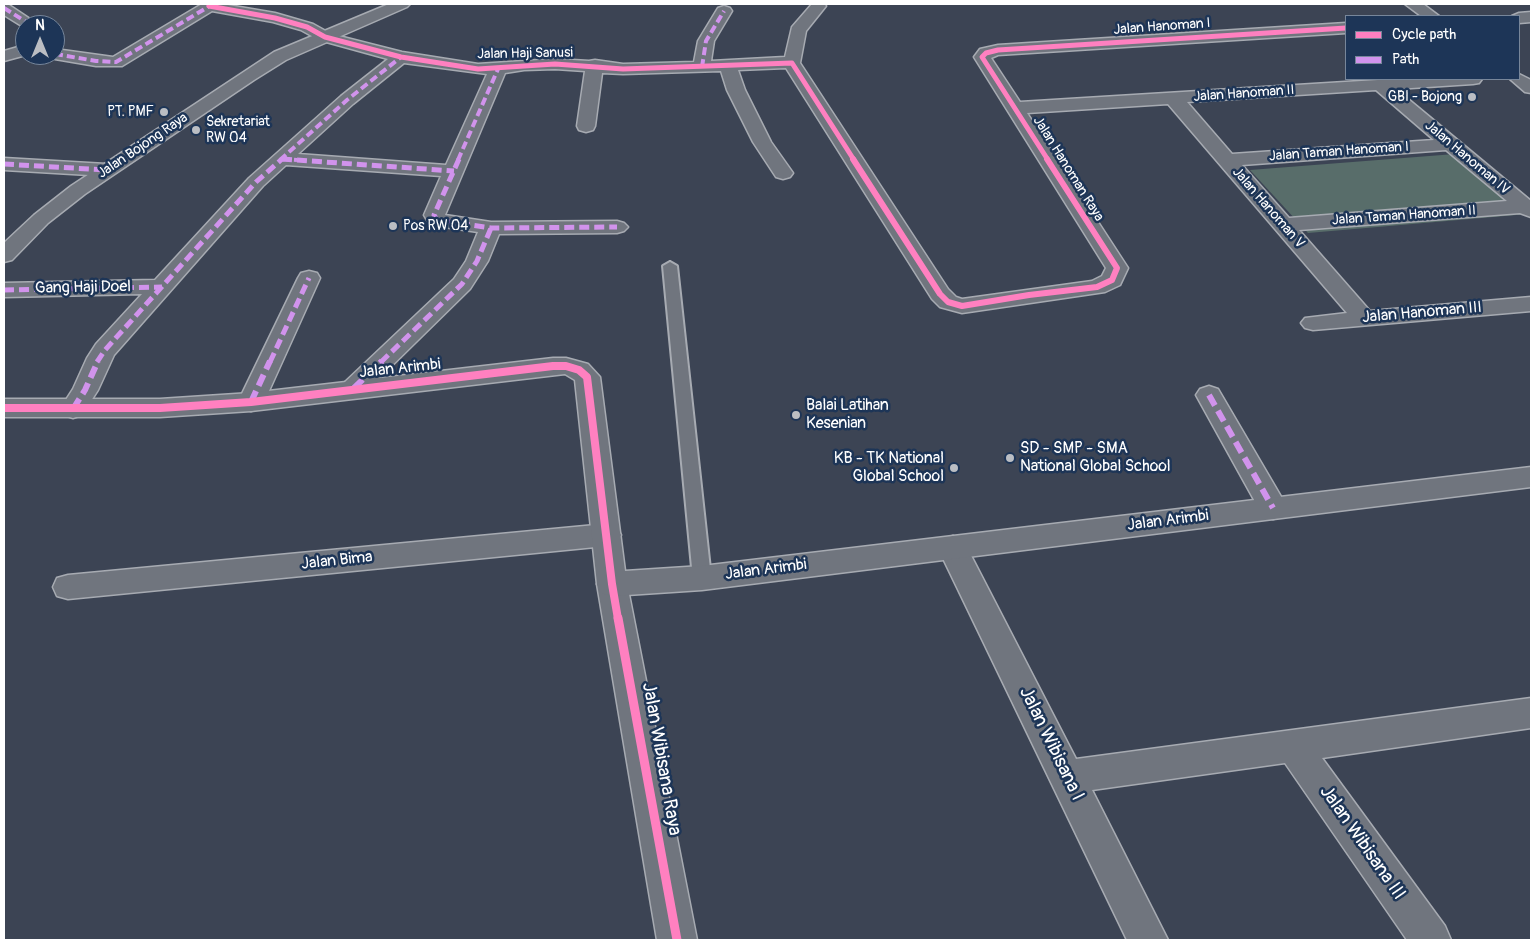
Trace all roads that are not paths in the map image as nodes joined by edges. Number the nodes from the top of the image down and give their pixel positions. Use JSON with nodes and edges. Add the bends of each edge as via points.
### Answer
{"nodes":[{"id":1,"x":402,"y":4,"type":"edge"},
{"id":2,"x":1413,"y":4,"type":"edge"},
{"id":3,"x":211,"y":5,"type":"edge"},
{"id":4,"x":818,"y":6,"type":"dead end"},
{"id":5,"x":4,"y":8,"type":"edge"},
{"id":6,"x":724,"y":12,"type":"dead end"},
{"id":7,"x":15,"y":15,"type":"edge"},
{"id":8,"x":1430,"y":15,"type":"edge"},
{"id":9,"x":1345,"y":28,"type":"edge"},
{"id":10,"x":325,"y":36,"type":"junction"},
{"id":11,"x":65,"y":56,"type":"edge"},
{"id":12,"x":401,"y":56,"type":"junction"},
{"id":13,"x":982,"y":57,"type":"joint"},
{"id":14,"x":792,"y":63,"type":"junction"},
{"id":15,"x":595,"y":65,"type":"junction"},
{"id":16,"x":728,"y":66,"type":"junction"},
{"id":17,"x":702,"y":67,"type":"junction"},
{"id":18,"x":498,"y":69,"type":"junction"},
{"id":19,"x":1458,"y":80,"type":"edge"},
{"id":20,"x":1520,"y":80,"type":"edge"},
{"id":21,"x":1380,"y":85,"type":"junction"},
{"id":22,"x":1531,"y":88,"type":"edge"},
{"id":23,"x":1173,"y":98,"type":"junction"},
{"id":24,"x":1015,"y":108,"type":"junction"},
{"id":25,"x":586,"y":126,"type":"dead end"},
{"id":26,"x":1451,"y":144,"type":"junction"},
{"id":27,"x":282,"y":159,"type":"junction"},
{"id":28,"x":1226,"y":160,"type":"junction"},
{"id":29,"x":4,"y":164,"type":"edge"},
{"id":30,"x":106,"y":170,"type":"junction"},
{"id":31,"x":454,"y":171,"type":"junction"},
{"id":32,"x":783,"y":173,"type":"dead end"},
{"id":33,"x":1528,"y":209,"type":"edge"},
{"id":34,"x":1283,"y":225,"type":"junction"},
{"id":35,"x":617,"y":227,"type":"dead end"},
{"id":36,"x":491,"y":228,"type":"junction"},
{"id":37,"x":4,"y":255,"type":"edge"},
{"id":38,"x":670,"y":266,"type":"dead end"},
{"id":39,"x":309,"y":278,"type":"dead end"},
{"id":40,"x":162,"y":286,"type":"junction"},
{"id":41,"x":4,"y":290,"type":"edge"},
{"id":42,"x":1531,"y":304,"type":"edge"},
{"id":43,"x":1364,"y":318,"type":"junction"},
{"id":44,"x":1313,"y":322,"type":"dead end"},
{"id":45,"x":354,"y":388,"type":"junction"},
{"id":46,"x":1209,"y":395,"type":"dead end"},
{"id":47,"x":251,"y":402,"type":"junction"},
{"id":48,"x":4,"y":408,"type":"edge"},
{"id":49,"x":73,"y":409,"type":"junction"},
{"id":50,"x":1531,"y":477,"type":"edge"},
{"id":51,"x":1273,"y":508,"type":"junction"},
{"id":52,"x":606,"y":535,"type":"junction"},
{"id":53,"x":953,"y":548,"type":"junction"},
{"id":54,"x":702,"y":578,"type":"junction"},
{"id":55,"x":612,"y":584,"type":"junction"},
{"id":56,"x":68,"y":587,"type":"dead end"},
{"id":57,"x":1531,"y":714,"type":"edge"},
{"id":58,"x":1293,"y":746,"type":"junction"},
{"id":59,"x":1067,"y":777,"type":"junction"},
{"id":60,"x":677,"y":940,"type":"edge"},
{"id":61,"x":1148,"y":940,"type":"edge"},
{"id":62,"x":1431,"y":940,"type":"edge"}],
"edges":[{"from":1,"to":10,"type":"street","name":"Jalan Bojong Raya"},
{"from":2,"to":8,"type":"street"},
{"from":3,"to":10,"type":"street","name":"Jalan Haji Sanusi","via":[[275,18]]},
{"from":3,"to":11,"type":"street","via":[[116,62]]},
{"from":4,"to":14,"type":"street","via":[[798,30]]},
{"from":5,"to":7,"type":"street"},
{"from":6,"to":17,"type":"street","via":[[706,41]]},
{"from":9,"to":13,"type":"street","name":"Jalan Hanoman I","via":[[998,50]]},
{"from":10,"to":12,"type":"street","name":"Jalan Haji Sanusi"},
{"from":10,"to":30,"type":"street","name":"Jalan Bojong Raya","via":[[272,61]]},
{"from":12,"to":18,"type":"street","name":"Jalan Haji Sanusi","via":[[478,69]]},
{"from":12,"to":27,"type":"street"},
{"from":13,"to":24,"type":"street","name":"Jalan Hanoman Raya"},
{"from":14,"to":16,"type":"street","name":"Jalan Haji Sanusi"},
{"from":14,"to":24,"type":"street","name":"Jalan Hanoman Raya","via":[[940,294],[948,302],[962,306],[1097,287],[1112,280],[1117,268]]},
{"from":15,"to":17,"type":"street","name":"Jalan Haji Sanusi","via":[[623,69]]},
{"from":15,"to":18,"type":"street","name":"Jalan Haji Sanusi","via":[[524,65]]},
{"from":15,"to":25,"type":"street"},
{"from":16,"to":17,"type":"street","name":"Jalan Haji Sanusi"},
{"from":16,"to":32,"type":"street","via":[[762,142]]},
{"from":18,"to":31,"type":"street"},
{"from":19,"to":21,"type":"street","name":"Jalan Hanoman II"},
{"from":20,"to":22,"type":"street"},
{"from":21,"to":23,"type":"street","name":"Jalan Hanoman II"},
{"from":21,"to":26,"type":"street","name":"Jalan Hanoman IV"},
{"from":23,"to":24,"type":"street","name":"Jalan Hanoman II"},
{"from":23,"to":28,"type":"street","name":"Jalan Hanoman V"},
{"from":26,"to":28,"type":"street","name":"Jalan Taman Hanoman I"},
{"from":26,"to":33,"type":"street","name":"Jalan Hanoman IV"},
{"from":27,"to":31,"type":"street"},
{"from":27,"to":40,"type":"street","via":[[256,182]]},
{"from":28,"to":34,"type":"street","name":"Jalan Hanoman V"},
{"from":29,"to":30,"type":"street"},
{"from":30,"to":37,"type":"street","name":"Jalan Bojong Raya","via":[[41,219]]},
{"from":31,"to":36,"type":"street","via":[[434,215],[438,220]]},
{"from":33,"to":34,"type":"street","name":"Jalan Taman Hanoman II"},
{"from":34,"to":43,"type":"street","name":"Jalan Hanoman V"},
{"from":35,"to":36,"type":"street"},
{"from":36,"to":45,"type":"street","via":[[477,261],[462,284]]},
{"from":38,"to":54,"type":"lane"},
{"from":39,"to":47,"type":"street"},
{"from":40,"to":41,"type":"street","name":"Gang Haji Doel"},
{"from":40,"to":49,"type":"street","via":[[104,350]]},
{"from":42,"to":43,"type":"street","name":"Jalan Hanoman III"},
{"from":43,"to":44,"type":"street","name":"Jalan Hanoman III"},
{"from":45,"to":47,"type":"street","name":"Jalan Arimbi"},
{"from":45,"to":52,"type":"street","name":"Jalan Arimbi","via":[[553,366],[579,370],[586,377]]},
{"from":46,"to":51,"type":"street"},
{"from":47,"to":49,"type":"street","name":"Jalan Arimbi"},
{"from":48,"to":49,"type":"street","name":"Jalan Arimbi"},
{"from":50,"to":51,"type":"street","name":"Jalan Arimbi"},
{"from":51,"to":53,"type":"street","name":"Jalan Arimbi"},
{"from":52,"to":55,"type":"street","name":"Jalan Arimbi"},
{"from":52,"to":56,"type":"street","name":"Jalan Bima"},
{"from":53,"to":54,"type":"street","name":"Jalan Arimbi"},
{"from":53,"to":59,"type":"street","name":"Jalan Wibisana I"},
{"from":54,"to":55,"type":"street","name":"Jalan Arimbi"},
{"from":55,"to":60,"type":"street","name":"Jalan Wibisana Raya"},
{"from":57,"to":58,"type":"street"},
{"from":58,"to":59,"type":"street"},
{"from":58,"to":62,"type":"street","name":"Jalan Wibisana III"},
{"from":59,"to":61,"type":"street","name":"Jalan Wibisana I"}]}
